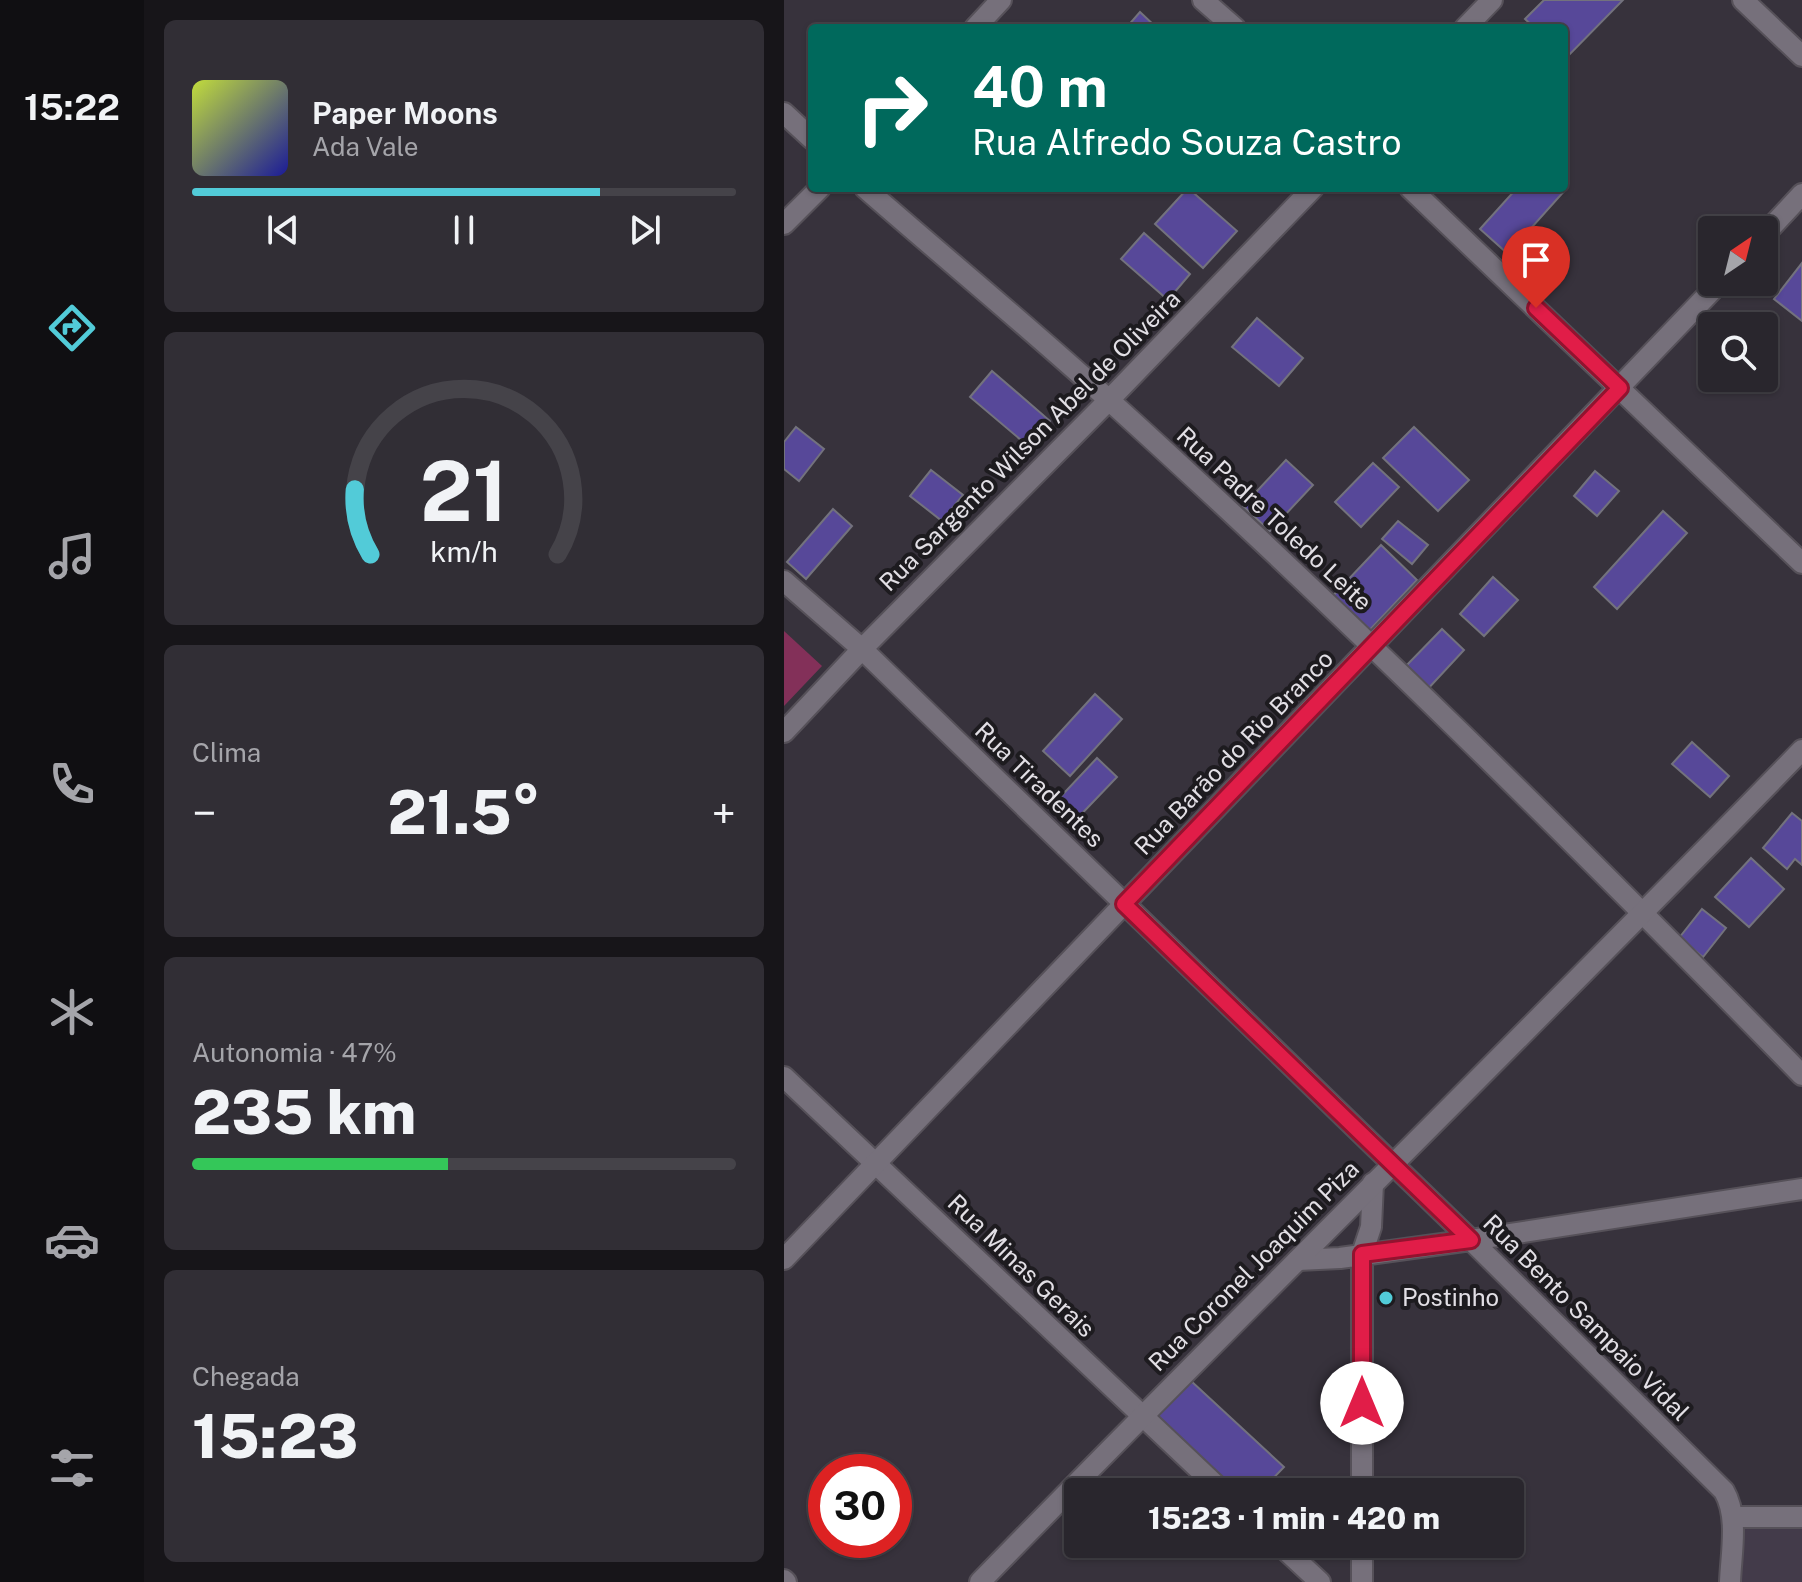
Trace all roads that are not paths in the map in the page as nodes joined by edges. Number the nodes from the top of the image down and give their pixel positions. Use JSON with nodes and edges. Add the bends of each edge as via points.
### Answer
{"nodes":[{"id":1,"x":1001,"y":0,"type":"edge"},
{"id":2,"x":1203,"y":0,"type":"edge"},
{"id":3,"x":1492,"y":0,"type":"edge"},
{"id":4,"x":1743,"y":0,"type":"edge"},
{"id":5,"x":979,"y":24,"type":"edge"},
{"id":6,"x":1230,"y":24,"type":"edge"},
{"id":7,"x":1469,"y":24,"type":"edge"},
{"id":8,"x":1802,"y":56,"type":"edge"},
{"id":9,"x":784,"y":113,"type":"edge"},
{"id":10,"x":808,"y":135,"type":"edge"},
{"id":11,"x":816,"y":192,"type":"edge"},
{"id":12,"x":870,"y":192,"type":"edge"},
{"id":13,"x":1309,"y":192,"type":"edge"},
{"id":14,"x":1414,"y":192,"type":"edge"},
{"id":15,"x":1802,"y":194,"type":"edge"},
{"id":16,"x":1778,"y":220,"type":"edge"},
{"id":17,"x":784,"y":224,"type":"edge"},
{"id":18,"x":1707,"y":296,"type":"edge"},
{"id":19,"x":1620,"y":388,"type":"junction"},
{"id":20,"x":1109,"y":400,"type":"junction"},
{"id":21,"x":1802,"y":563,"type":"edge"},
{"id":22,"x":784,"y":581,"type":"edge"},
{"id":23,"x":1373,"y":647,"type":"junction"},
{"id":24,"x":862,"y":649,"type":"junction"},
{"id":25,"x":784,"y":732,"type":"edge"},
{"id":26,"x":1802,"y":750,"type":"edge"},
{"id":27,"x":1124,"y":904,"type":"junction"},
{"id":28,"x":1644,"y":913,"type":"junction"},
{"id":29,"x":1802,"y":1075,"type":"edge"},
{"id":30,"x":784,"y":1077,"type":"edge"},
{"id":31,"x":876,"y":1163,"type":"junction"},
{"id":32,"x":1392,"y":1164,"type":"junction"},
{"id":33,"x":1373,"y":1183,"type":"junction"},
{"id":34,"x":1802,"y":1189,"type":"edge"},
{"id":35,"x":1471,"y":1240,"type":"junction"},
{"id":36,"x":1362,"y":1254,"type":"junction"},
{"id":37,"x":784,"y":1259,"type":"edge"},
{"id":38,"x":1298,"y":1260,"type":"junction"},
{"id":39,"x":1141,"y":1416,"type":"junction"},
{"id":40,"x":1208,"y":1478,"type":"edge"},
{"id":41,"x":1362,"y":1478,"type":"edge"},
{"id":42,"x":1732,"y":1517,"type":"junction"},
{"id":43,"x":1802,"y":1517,"type":"edge"},
{"id":44,"x":1294,"y":1558,"type":"edge"},
{"id":45,"x":1362,"y":1558,"type":"edge"},
{"id":46,"x":980,"y":1582,"type":"edge"},
{"id":47,"x":1320,"y":1582,"type":"edge"},
{"id":48,"x":1362,"y":1582,"type":"edge"},
{"id":49,"x":1730,"y":1582,"type":"edge"}],
"edges":[{"from":1,"to":5,"type":"street"},
{"from":2,"to":6,"type":"street"},
{"from":3,"to":7,"type":"street"},
{"from":4,"to":8,"type":"street"},
{"from":9,"to":10,"type":"street"},
{"from":11,"to":17,"type":"street"},
{"from":12,"to":20,"type":"street","name":"Rua Padre Toledo Leite"},
{"from":13,"to":20,"type":"street","name":"Rua Sargento Wilson Abel de Oliveira"},
{"from":14,"to":19,"type":"street"},
{"from":15,"to":16,"type":"street"},
{"from":18,"to":19,"type":"street","name":"Rua Barão do Rio Branco"},
{"from":19,"to":21,"type":"street"},
{"from":19,"to":23,"type":"street","name":"Rua Barão do Rio Branco"},
{"from":20,"to":23,"type":"street","name":"Rua Padre Toledo Leite"},
{"from":20,"to":24,"type":"street","name":"Rua Sargento Wilson Abel de Oliveira"},
{"from":22,"to":24,"type":"street","name":"Rua Tiradentes"},
{"from":23,"to":27,"type":"street","name":"Rua Barão do Rio Branco"},
{"from":23,"to":28,"type":"street","name":"Rua Padre Toledo Leite"},
{"from":24,"to":25,"type":"street","name":"Rua Sargento Wilson Abel de Oliveira"},
{"from":24,"to":27,"type":"street","name":"Rua Tiradentes"},
{"from":26,"to":28,"type":"street","name":"Rua Coronel Joaquim Piza"},
{"from":27,"to":31,"type":"street","name":"Rua Barão do Rio Branco"},
{"from":27,"to":32,"type":"street","name":"Rua Tiradentes"},
{"from":28,"to":29,"type":"street","name":"Rua Padre Toledo Leite"},
{"from":28,"to":32,"type":"street","name":"Rua Coronel Joaquim Piza"},
{"from":30,"to":31,"type":"street","name":"Rua Minas Gerais"},
{"from":31,"to":37,"type":"street","name":"Rua Barão do Rio Branco"},
{"from":31,"to":39,"type":"street","name":"Rua Minas Gerais"},
{"from":32,"to":33,"type":"street","name":"Rua Coronel Joaquim Piza"},
{"from":32,"to":35,"type":"street","name":"Rua Bento Sampaio Vidal"},
{"from":33,"to":36,"type":"street","via":[[1371,1227]]},
{"from":33,"to":38,"type":"street","name":"Rua Coronel Joaquim Piza"},
{"from":34,"to":35,"type":"street"},
{"from":35,"to":36,"type":"street"},
{"from":35,"to":42,"type":"street","name":"Rua Bento Sampaio Vidal","via":[[1724,1491]]},
{"from":36,"to":38,"type":"street"},
{"from":36,"to":41,"type":"street"},
{"from":38,"to":39,"type":"street","name":"Rua Coronel Joaquim Piza"},
{"from":39,"to":40,"type":"street","name":"Rua Minas Gerais"},
{"from":39,"to":46,"type":"street","name":"Rua Coronel Joaquim Piza"},
{"from":42,"to":43,"type":"street"},
{"from":42,"to":49,"type":"street"},
{"from":44,"to":47,"type":"street"},
{"from":45,"to":48,"type":"street"}]}
